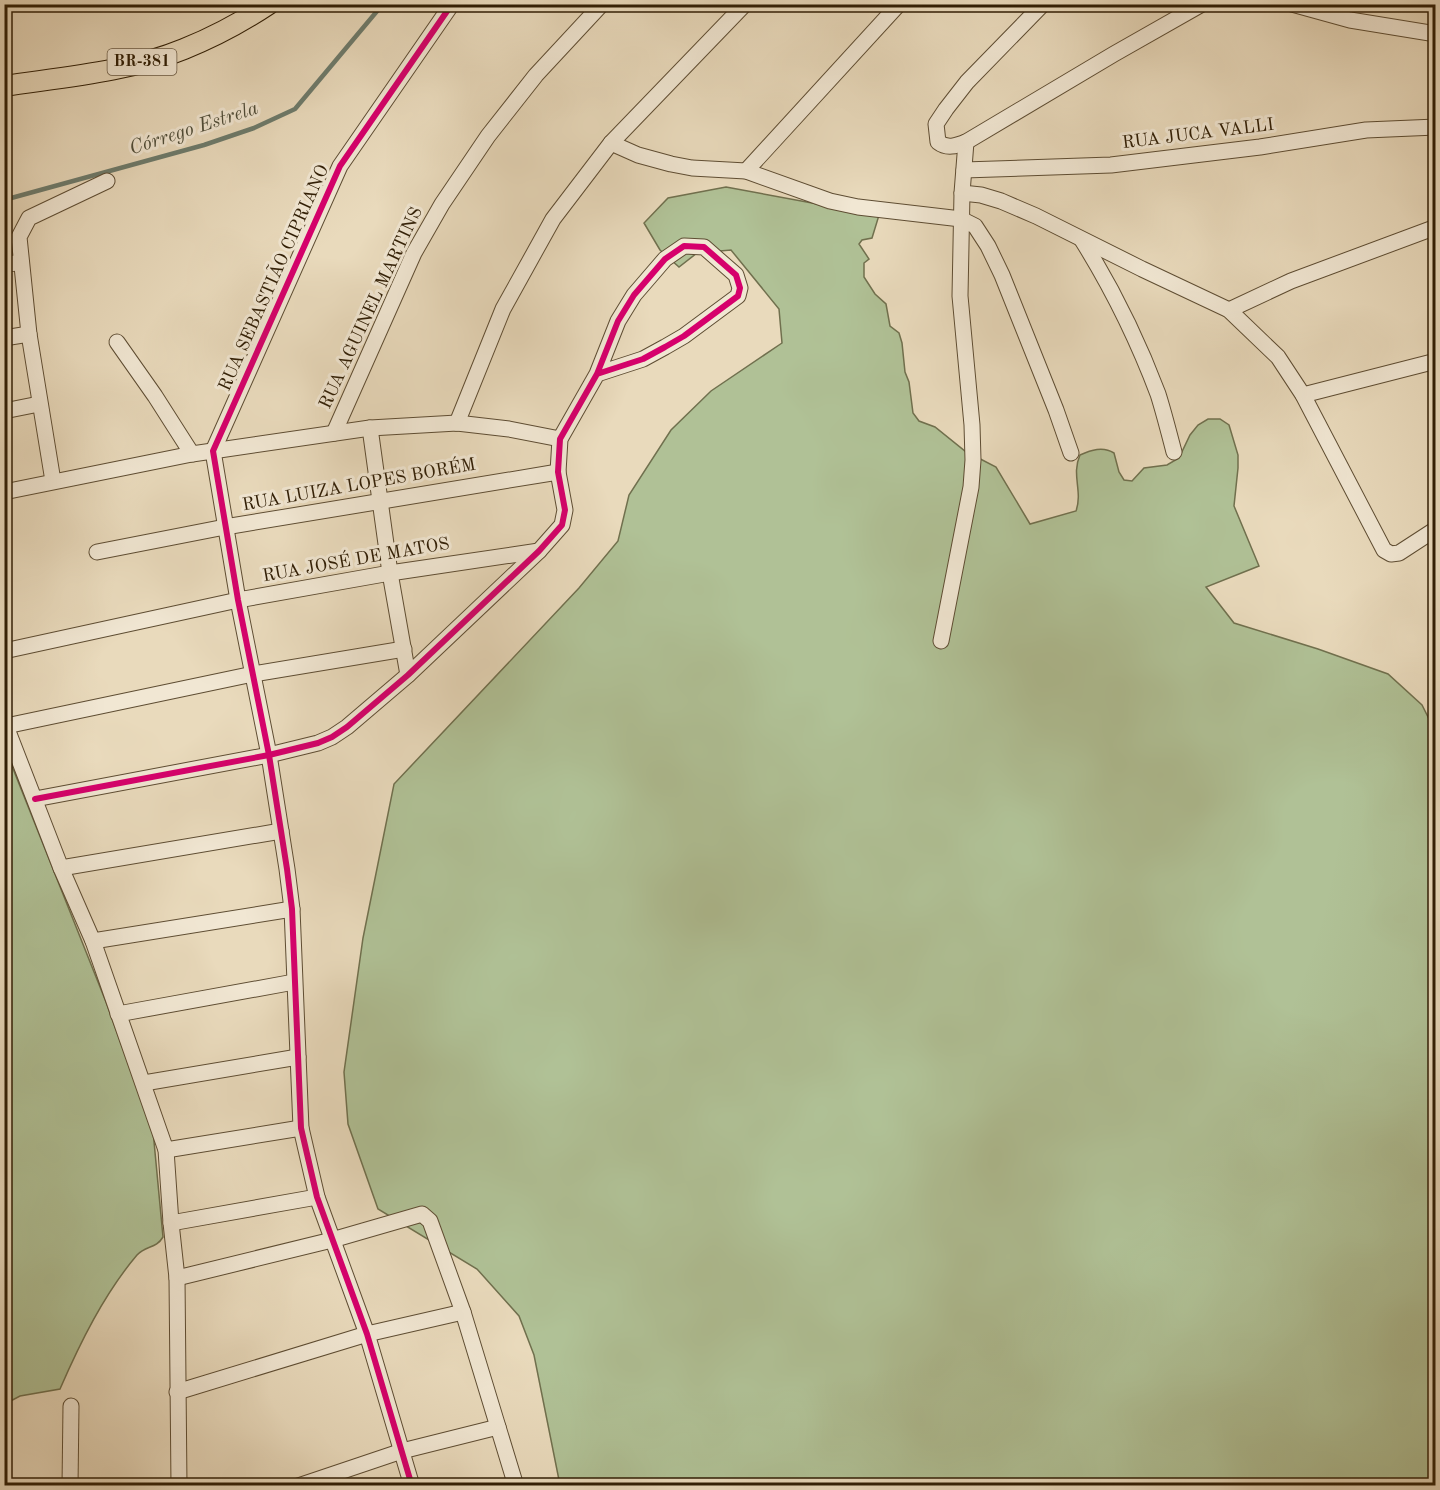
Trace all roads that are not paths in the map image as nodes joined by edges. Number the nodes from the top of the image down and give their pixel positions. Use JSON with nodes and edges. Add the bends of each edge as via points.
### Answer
{"nodes":[{"id":1,"x":269,"y":4,"type":"edge"},
{"id":2,"x":452,"y":4,"type":"edge"},
{"id":3,"x":602,"y":4,"type":"edge"},
{"id":4,"x":746,"y":4,"type":"edge"},
{"id":5,"x":899,"y":4,"type":"edge"},
{"id":6,"x":1043,"y":4,"type":"edge"},
{"id":7,"x":1202,"y":4,"type":"edge"},
{"id":8,"x":1292,"y":4,"type":"edge"},
{"id":9,"x":1436,"y":34,"type":"edge"},
{"id":10,"x":4,"y":86,"type":"edge"},
{"id":11,"x":1436,"y":127,"type":"edge"},
{"id":12,"x":966,"y":142,"type":"junction"},
{"id":13,"x":611,"y":143,"type":"junction"},
{"id":14,"x":964,"y":170,"type":"junction"},
{"id":15,"x":746,"y":171,"type":"junction"},
{"id":16,"x":107,"y":181,"type":"dead end"},
{"id":17,"x":962,"y":194,"type":"junction"},
{"id":18,"x":961,"y":219,"type":"junction"},
{"id":19,"x":1436,"y":227,"type":"edge"},
{"id":20,"x":1082,"y":240,"type":"junction"},
{"id":21,"x":21,"y":262,"type":"junction"},
{"id":22,"x":4,"y":265,"type":"edge"},
{"id":23,"x":1229,"y":310,"type":"junction"},
{"id":24,"x":29,"y":334,"type":"junction"},
{"id":25,"x":4,"y":338,"type":"edge"},
{"id":26,"x":117,"y":342,"type":"dead end"},
{"id":27,"x":1436,"y":360,"type":"edge"},
{"id":28,"x":597,"y":374,"type":"junction"},
{"id":29,"x":1303,"y":395,"type":"junction"},
{"id":30,"x":39,"y":404,"type":"junction"},
{"id":31,"x":4,"y":411,"type":"edge"},
{"id":32,"x":458,"y":423,"type":"junction"},
{"id":33,"x":370,"y":428,"type":"junction"},
{"id":34,"x":334,"y":433,"type":"junction"},
{"id":35,"x":560,"y":439,"type":"junction"},
{"id":36,"x":213,"y":451,"type":"junction"},
{"id":37,"x":1174,"y":452,"type":"dead end"},
{"id":38,"x":1071,"y":453,"type":"dead end"},
{"id":39,"x":192,"y":454,"type":"junction"},
{"id":40,"x":558,"y":472,"type":"junction"},
{"id":41,"x":53,"y":482,"type":"junction"},
{"id":42,"x":4,"y":492,"type":"edge"},
{"id":43,"x":380,"y":500,"type":"junction"},
{"id":44,"x":225,"y":527,"type":"junction"},
{"id":45,"x":1436,"y":529,"type":"edge"},
{"id":46,"x":539,"y":551,"type":"junction"},
{"id":47,"x":97,"y":552,"type":"dead end"},
{"id":48,"x":390,"y":573,"type":"junction"},
{"id":49,"x":238,"y":600,"type":"junction"},
{"id":50,"x":941,"y":640,"type":"dead end"},
{"id":51,"x":404,"y":649,"type":"junction"},
{"id":52,"x":4,"y":651,"type":"edge"},
{"id":53,"x":253,"y":674,"type":"junction"},
{"id":54,"x":408,"y":675,"type":"junction"},
{"id":55,"x":5,"y":724,"type":"edge"},
{"id":56,"x":269,"y":755,"type":"junction"},
{"id":57,"x":35,"y":799,"type":"junction"},
{"id":58,"x":281,"y":831,"type":"junction"},
{"id":59,"x":62,"y":868,"type":"junction"},
{"id":60,"x":292,"y":909,"type":"junction"},
{"id":61,"x":93,"y":941,"type":"junction"},
{"id":62,"x":294,"y":982,"type":"junction"},
{"id":63,"x":118,"y":1014,"type":"junction"},
{"id":64,"x":298,"y":1058,"type":"junction"},
{"id":65,"x":144,"y":1083,"type":"junction"},
{"id":66,"x":301,"y":1128,"type":"junction"},
{"id":67,"x":166,"y":1150,"type":"junction"},
{"id":68,"x":316,"y":1197,"type":"junction"},
{"id":69,"x":171,"y":1223,"type":"junction"},
{"id":70,"x":332,"y":1240,"type":"junction"},
{"id":71,"x":177,"y":1278,"type":"junction"},
{"id":72,"x":463,"y":1312,"type":"junction"},
{"id":73,"x":368,"y":1334,"type":"junction"},
{"id":74,"x":177,"y":1392,"type":"junction"},
{"id":75,"x":71,"y":1406,"type":"dead end"},
{"id":76,"x":498,"y":1427,"type":"junction"},
{"id":77,"x":402,"y":1451,"type":"junction"},
{"id":78,"x":70,"y":1485,"type":"edge"},
{"id":79,"x":179,"y":1485,"type":"edge"},
{"id":80,"x":297,"y":1485,"type":"edge"},
{"id":81,"x":412,"y":1485,"type":"edge"},
{"id":82,"x":516,"y":1485,"type":"edge"}],
"edges":[{"from":1,"to":10,"type":"main road","number":"BR-381","via":[[232,28],[182,50],[133,65]]},
{"from":2,"to":36,"type":"street","name":"RUA SEBASTIÃO CIPRIANO","via":[[339,166]]},
{"from":3,"to":34,"type":"street","name":"RUA AGUINEL MARTINS","via":[[536,75],[441,204],[414,253]]},
{"from":4,"to":13,"type":"street"},
{"from":5,"to":15,"type":"street"},
{"from":6,"to":12,"type":"street","via":[[967,82],[936,124],[938,142],[943,147]]},
{"from":7,"to":12,"type":"street"},
{"from":8,"to":9,"type":"street","via":[[1350,20]]},
{"from":11,"to":14,"type":"street","name":"RUA JUCA VALLI","via":[[1366,130],[1111,165]]},
{"from":12,"to":14,"type":"street"},
{"from":13,"to":15,"type":"street","via":[[671,164]]},
{"from":13,"to":32,"type":"street","via":[[553,219],[503,309]]},
{"from":14,"to":17,"type":"street"},
{"from":15,"to":18,"type":"street","via":[[830,201]]},
{"from":16,"to":21,"type":"street","via":[[29,218],[19,237]]},
{"from":17,"to":18,"type":"street"},
{"from":17,"to":20,"type":"street","via":[[1001,201]]},
{"from":18,"to":38,"type":"street","via":[[975,226],[1002,275]]},
{"from":18,"to":50,"type":"street","via":[[960,296],[973,460]]},
{"from":19,"to":23,"type":"street","via":[[1291,281]]},
{"from":20,"to":23,"type":"street"},
{"from":20,"to":37,"type":"street","via":[[1105,277],[1143,356]]},
{"from":21,"to":22,"type":"street"},
{"from":21,"to":24,"type":"street"},
{"from":23,"to":29,"type":"street","via":[[1278,357]]},
{"from":24,"to":25,"type":"street"},
{"from":24,"to":30,"type":"street"},
{"from":26,"to":39,"type":"street"},
{"from":27,"to":29,"type":"street"},
{"from":28,"to":28,"type":"street","via":[[643,359],[684,336],[738,296],[736,275],[704,247],[684,246],[674,251],[634,295],[618,321]]},
{"from":28,"to":35,"type":"street"},
{"from":29,"to":45,"type":"street","via":[[1384,550],[1399,553]]},
{"from":30,"to":31,"type":"street"},
{"from":30,"to":41,"type":"street"},
{"from":32,"to":33,"type":"street"},
{"from":32,"to":35,"type":"street"},
{"from":33,"to":34,"type":"street"},
{"from":33,"to":43,"type":"street"},
{"from":34,"to":36,"type":"street"},
{"from":35,"to":40,"type":"street"},
{"from":36,"to":39,"type":"street"},
{"from":36,"to":44,"type":"street"},
{"from":39,"to":41,"type":"street"},
{"from":40,"to":43,"type":"street","name":"RUA LUIZA LOPES BORÉM"},
{"from":40,"to":46,"type":"street","via":[[564,518]]},
{"from":41,"to":42,"type":"street"},
{"from":43,"to":44,"type":"street","name":"RUA LUIZA LOPES BORÉM"},
{"from":43,"to":48,"type":"street"},
{"from":44,"to":47,"type":"street","name":"RUA LUIZA LOPES BORÉM"},
{"from":44,"to":49,"type":"street"},
{"from":46,"to":48,"type":"street","name":"RUA JOSÉ DE MATOS"},
{"from":46,"to":54,"type":"street"},
{"from":48,"to":49,"type":"street","name":"RUA JOSÉ DE MATOS"},
{"from":48,"to":51,"type":"street"},
{"from":49,"to":52,"type":"street","name":"RUA JOSÉ DE MATOS"},
{"from":49,"to":53,"type":"street"},
{"from":51,"to":53,"type":"street"},
{"from":51,"to":54,"type":"street"},
{"from":53,"to":55,"type":"street"},
{"from":53,"to":56,"type":"street"},
{"from":54,"to":56,"type":"street","via":[[332,737]]},
{"from":55,"to":57,"type":"street"},
{"from":56,"to":57,"type":"street"},
{"from":56,"to":58,"type":"street"},
{"from":57,"to":59,"type":"street"},
{"from":58,"to":59,"type":"street"},
{"from":58,"to":60,"type":"street"},
{"from":59,"to":61,"type":"street"},
{"from":60,"to":61,"type":"street"},
{"from":60,"to":62,"type":"street"},
{"from":61,"to":63,"type":"street"},
{"from":62,"to":63,"type":"street"},
{"from":62,"to":64,"type":"street"},
{"from":63,"to":65,"type":"street"},
{"from":64,"to":65,"type":"street"},
{"from":64,"to":66,"type":"street"},
{"from":65,"to":67,"type":"street"},
{"from":66,"to":67,"type":"street"},
{"from":66,"to":68,"type":"street"},
{"from":67,"to":69,"type":"street"},
{"from":68,"to":69,"type":"street"},
{"from":68,"to":70,"type":"street"},
{"from":69,"to":71,"type":"street"},
{"from":70,"to":71,"type":"street"},
{"from":70,"to":72,"type":"street","via":[[426,1216]]},
{"from":70,"to":73,"type":"street"},
{"from":71,"to":74,"type":"street"},
{"from":72,"to":73,"type":"street"},
{"from":72,"to":76,"type":"street"},
{"from":73,"to":74,"type":"street"},
{"from":73,"to":77,"type":"street"},
{"from":74,"to":79,"type":"street"},
{"from":75,"to":78,"type":"street"},
{"from":76,"to":77,"type":"street"},
{"from":76,"to":82,"type":"street"},
{"from":77,"to":80,"type":"street"},
{"from":77,"to":81,"type":"street"}]}
